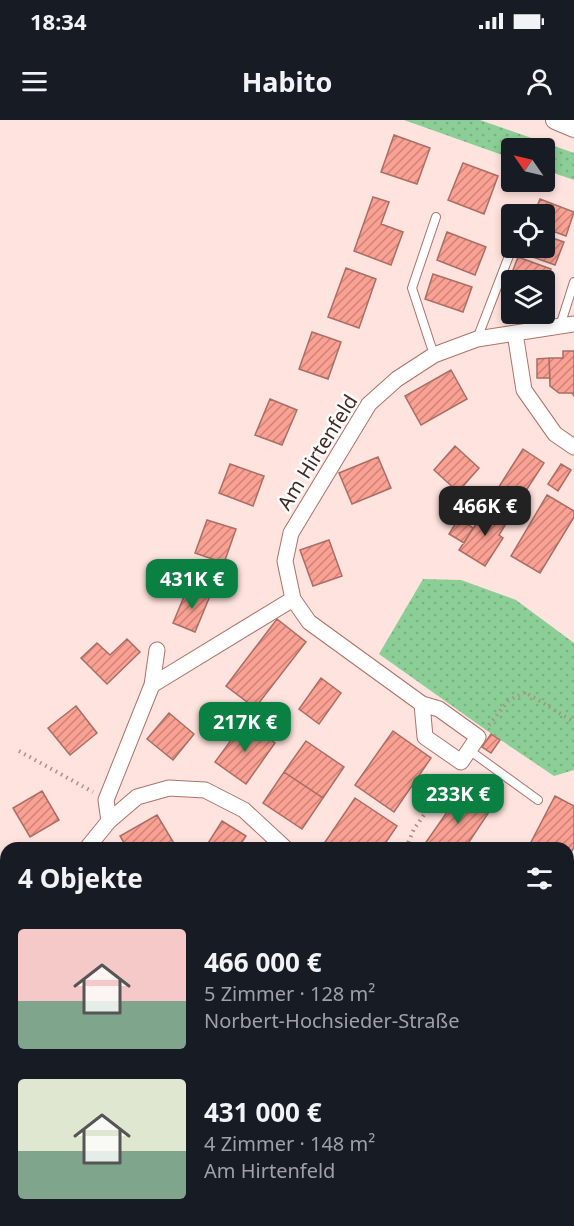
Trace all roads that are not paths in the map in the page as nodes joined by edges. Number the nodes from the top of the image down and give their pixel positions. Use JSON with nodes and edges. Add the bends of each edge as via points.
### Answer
{"nodes":[{"id":1,"x":555,"y":120,"type":"edge"},
{"id":2,"x":574,"y":128,"type":"edge"},
{"id":3,"x":436,"y":217,"type":"dead end"},
{"id":4,"x":508,"y":258,"type":"edge"},
{"id":5,"x":574,"y":282,"type":"edge"},
{"id":6,"x":567,"y":325,"type":"edge"},
{"id":7,"x":515,"y":333,"type":"junction"},
{"id":8,"x":477,"y":339,"type":"junction"},
{"id":9,"x":434,"y":355,"type":"junction"},
{"id":10,"x":574,"y":447,"type":"edge"},
{"id":11,"x":293,"y":599,"type":"junction"},
{"id":12,"x":157,"y":650,"type":"dead end"},
{"id":13,"x":152,"y":685,"type":"junction"},
{"id":14,"x":422,"y":704,"type":"junction"},
{"id":15,"x":465,"y":756,"type":"junction"},
{"id":16,"x":538,"y":800,"type":"dead end"},
{"id":17,"x":109,"y":821,"type":"junction"},
{"id":18,"x":92,"y":842,"type":"edge"},
{"id":19,"x":279,"y":842,"type":"edge"}],
"edges":[{"from":1,"to":2,"type":"street"},
{"from":3,"to":9,"type":"lane","via":[[412,288]]},
{"from":4,"to":8,"type":"lane"},
{"from":5,"to":6,"type":"lane"},
{"from":6,"to":7,"type":"street","name":"Am Hirtenfeld"},
{"from":7,"to":8,"type":"street","name":"Am Hirtenfeld"},
{"from":7,"to":10,"type":"street","via":[[524,390],[555,434]]},
{"from":8,"to":9,"type":"street","name":"Am Hirtenfeld"},
{"from":9,"to":11,"type":"street","name":"Am Hirtenfeld","via":[[397,379],[369,404],[291,533],[285,561]]},
{"from":11,"to":13,"type":"street"},
{"from":11,"to":14,"type":"street","name":"Am Hirtenfeld","via":[[309,622]]},
{"from":12,"to":13,"type":"street"},
{"from":13,"to":17,"type":"street","via":[[106,800]]},
{"from":14,"to":15,"type":"street","via":[[424,737]]},
{"from":14,"to":15,"type":"street","name":"Am Hirtenfeld","via":[[440,709],[478,736]]},
{"from":15,"to":16,"type":"lane"},
{"from":17,"to":18,"type":"street"},
{"from":17,"to":19,"type":"street","via":[[137,797],[169,788],[205,790],[244,810]]}]}
